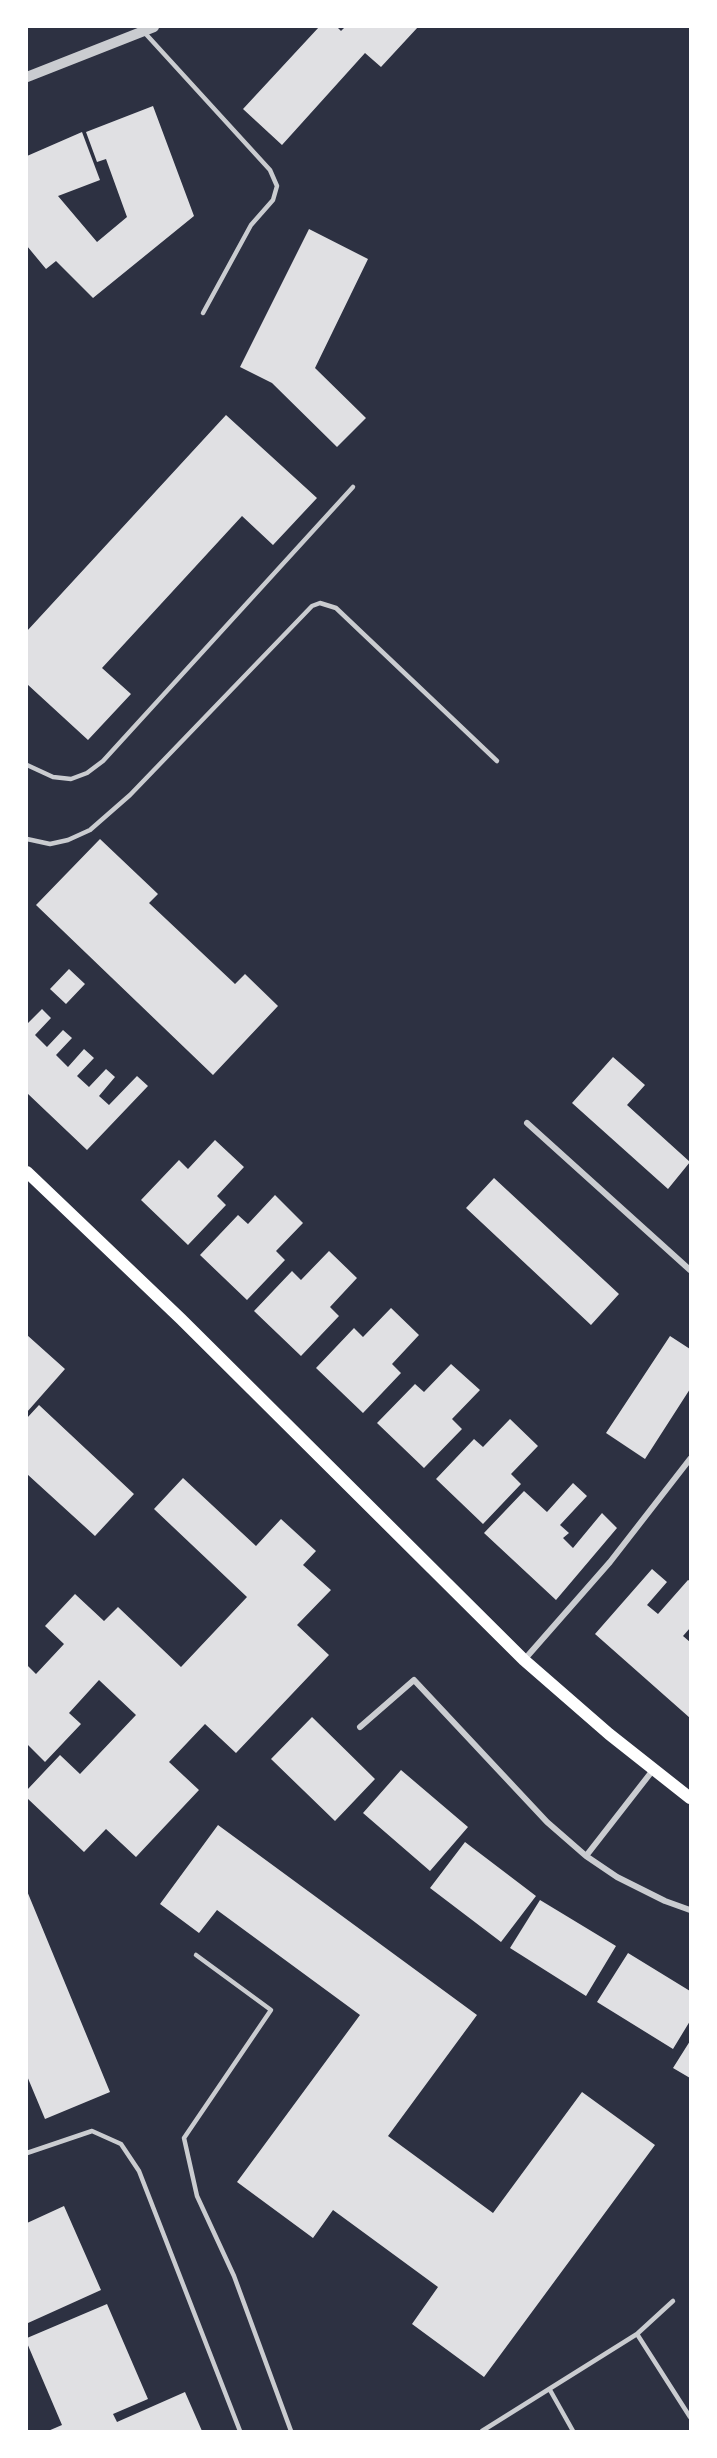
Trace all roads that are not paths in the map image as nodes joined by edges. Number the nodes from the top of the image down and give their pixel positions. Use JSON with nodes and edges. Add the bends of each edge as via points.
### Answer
{"nodes":[{"id":1,"x":149,"y":29,"type":"edge"},
{"id":2,"x":27,"y":77,"type":"edge"},
{"id":3,"x":203,"y":313,"type":"dead end"},
{"id":4,"x":354,"y":487,"type":"dead end"},
{"id":5,"x":497,"y":761,"type":"dead end"},
{"id":6,"x":27,"y":765,"type":"edge"},
{"id":7,"x":27,"y":839,"type":"edge"},
{"id":8,"x":527,"y":1123,"type":"dead end"},
{"id":9,"x":27,"y":1172,"type":"edge"},
{"id":10,"x":690,"y":1270,"type":"edge"},
{"id":11,"x":690,"y":1459,"type":"edge"},
{"id":12,"x":524,"y":1660,"type":"junction"},
{"id":13,"x":360,"y":1727,"type":"dead end"},
{"id":14,"x":653,"y":1770,"type":"junction"},
{"id":15,"x":690,"y":1798,"type":"edge"},
{"id":16,"x":586,"y":1856,"type":"junction"},
{"id":17,"x":690,"y":1910,"type":"edge"},
{"id":18,"x":196,"y":1955,"type":"dead end"},
{"id":19,"x":27,"y":2153,"type":"edge"},
{"id":20,"x":673,"y":2301,"type":"dead end"},
{"id":21,"x":637,"y":2334,"type":"junction"},
{"id":22,"x":550,"y":2390,"type":"junction"},
{"id":23,"x":690,"y":2417,"type":"edge"},
{"id":24,"x":240,"y":2431,"type":"edge"},
{"id":25,"x":291,"y":2431,"type":"edge"},
{"id":26,"x":482,"y":2431,"type":"edge"},
{"id":27,"x":573,"y":2431,"type":"edge"}],
"edges":[{"from":1,"to":2,"type":"street"},
{"from":1,"to":3,"type":"lane","via":[[270,170],[277,186],[273,200],[251,225]]},
{"from":4,"to":6,"type":"lane","via":[[103,761],[72,779],[53,777]]},
{"from":5,"to":7,"type":"lane","via":[[336,608],[320,603],[312,606],[130,795],[90,830],[50,844]]},
{"from":8,"to":10,"type":"street"},
{"from":9,"to":12,"type":"main road","via":[[181,1318]]},
{"from":11,"to":12,"type":"street","via":[[610,1562]]},
{"from":12,"to":14,"type":"main road"},
{"from":13,"to":16,"type":"street","via":[[414,1680],[547,1822]]},
{"from":14,"to":15,"type":"main road"},
{"from":14,"to":16,"type":"street"},
{"from":16,"to":17,"type":"street","via":[[617,1877]]},
{"from":18,"to":25,"type":"lane","via":[[271,2010],[184,2138],[197,2196],[234,2276]]},
{"from":19,"to":24,"type":"lane","via":[[92,2131],[120,2144],[139,2171]]},
{"from":20,"to":21,"type":"lane"},
{"from":21,"to":22,"type":"lane"},
{"from":21,"to":23,"type":"lane"},
{"from":22,"to":26,"type":"lane"},
{"from":22,"to":27,"type":"lane"}]}
